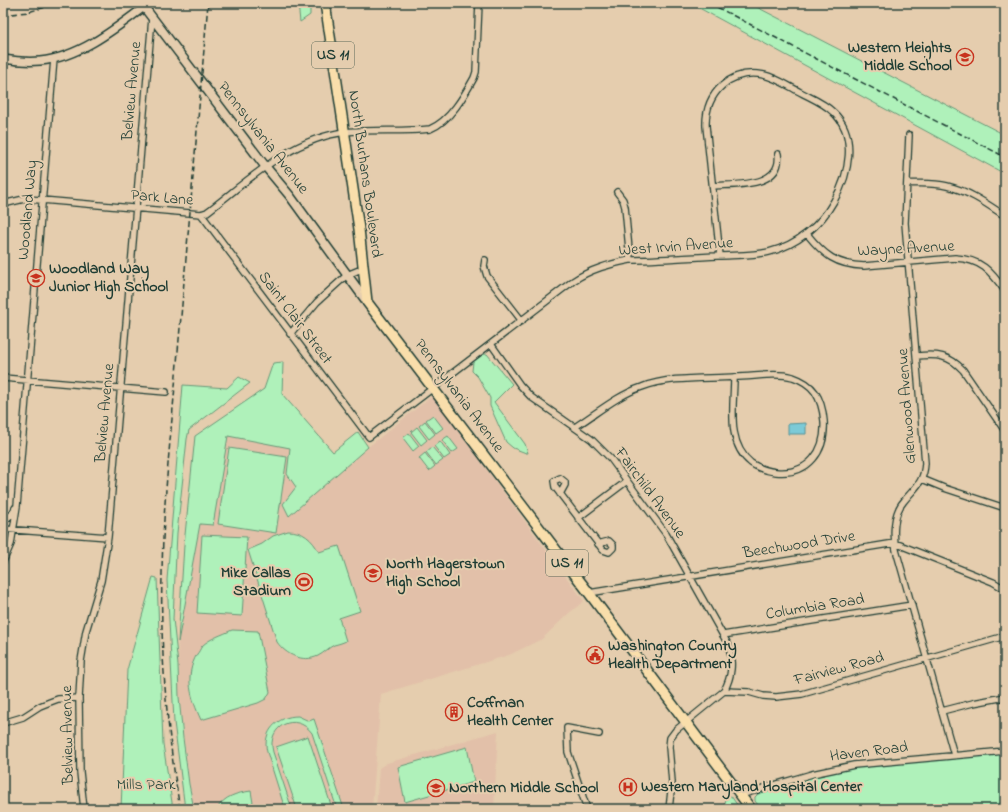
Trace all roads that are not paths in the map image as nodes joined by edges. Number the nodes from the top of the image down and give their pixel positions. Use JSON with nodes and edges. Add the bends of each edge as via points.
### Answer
{"nodes":[{"id":1,"x":325,"y":3,"type":"edge"},
{"id":2,"x":479,"y":3,"type":"edge"},
{"id":3,"x":143,"y":5,"type":"edge"},
{"id":4,"x":152,"y":18,"type":"junction"},
{"id":5,"x":3,"y":59,"type":"edge"},
{"id":6,"x":54,"y":59,"type":"junction"},
{"id":7,"x":344,"y":132,"type":"junction"},
{"id":8,"x":909,"y":135,"type":"dead end"},
{"id":9,"x":778,"y":154,"type":"dead end"},
{"id":10,"x":265,"y":166,"type":"junction"},
{"id":11,"x":907,"y":184,"type":"junction"},
{"id":12,"x":713,"y":186,"type":"junction"},
{"id":13,"x":617,"y":192,"type":"dead end"},
{"id":14,"x":42,"y":200,"type":"junction"},
{"id":15,"x":3,"y":204,"type":"edge"},
{"id":16,"x":135,"y":208,"type":"junction"},
{"id":17,"x":201,"y":214,"type":"junction"},
{"id":18,"x":1005,"y":216,"type":"edge"},
{"id":19,"x":807,"y":234,"type":"junction"},
{"id":20,"x":720,"y":256,"type":"junction"},
{"id":21,"x":485,"y":260,"type":"dead end"},
{"id":22,"x":630,"y":260,"type":"junction"},
{"id":23,"x":909,"y":262,"type":"junction"},
{"id":24,"x":364,"y":268,"type":"junction"},
{"id":25,"x":347,"y":275,"type":"junction"},
{"id":26,"x":1005,"y":291,"type":"edge"},
{"id":27,"x":368,"y":302,"type":"junction"},
{"id":28,"x":522,"y":321,"type":"junction"},
{"id":29,"x":290,"y":334,"type":"junction"},
{"id":30,"x":490,"y":344,"type":"junction"},
{"id":31,"x":917,"y":356,"type":"junction"},
{"id":32,"x":734,"y":377,"type":"junction"},
{"id":33,"x":3,"y":378,"type":"edge"},
{"id":34,"x":27,"y":380,"type":"junction"},
{"id":35,"x":434,"y":387,"type":"junction"},
{"id":36,"x":120,"y":388,"type":"junction"},
{"id":37,"x":166,"y":392,"type":"dead end"},
{"id":38,"x":575,"y":427,"type":"junction"},
{"id":39,"x":1005,"y":431,"type":"edge"},
{"id":40,"x":369,"y":437,"type":"joint"},
{"id":41,"x":922,"y":479,"type":"junction"},
{"id":42,"x":627,"y":481,"type":"junction"},
{"id":43,"x":560,"y":494,"type":"dead end"},
{"id":44,"x":17,"y":506,"type":"junction"},
{"id":45,"x":1005,"y":508,"type":"edge"},
{"id":46,"x":578,"y":518,"type":"junction"},
{"id":47,"x":3,"y":522,"type":"edge"},
{"id":48,"x":3,"y":529,"type":"edge"},
{"id":49,"x":14,"y":530,"type":"junction"},
{"id":50,"x":108,"y":537,"type":"junction"},
{"id":51,"x":598,"y":544,"type":"dead end"},
{"id":52,"x":895,"y":544,"type":"junction"},
{"id":53,"x":3,"y":562,"type":"edge"},
{"id":54,"x":690,"y":576,"type":"junction"},
{"id":55,"x":1005,"y":589,"type":"edge"},
{"id":56,"x":589,"y":593,"type":"junction"},
{"id":57,"x":912,"y":605,"type":"junction"},
{"id":58,"x":723,"y":635,"type":"junction"},
{"id":59,"x":1005,"y":636,"type":"edge"},
{"id":60,"x":927,"y":658,"type":"junction"},
{"id":61,"x":724,"y":691,"type":"junction"},
{"id":62,"x":1005,"y":697,"type":"edge"},
{"id":63,"x":79,"y":698,"type":"junction"},
{"id":64,"x":942,"y":711,"type":"junction"},
{"id":65,"x":686,"y":721,"type":"junction"},
{"id":66,"x":3,"y":723,"type":"edge"},
{"id":67,"x":599,"y":734,"type":"dead end"},
{"id":68,"x":1005,"y":751,"type":"edge"},
{"id":69,"x":954,"y":755,"type":"junction"},
{"id":70,"x":740,"y":795,"type":"junction"},
{"id":71,"x":84,"y":809,"type":"edge"},
{"id":72,"x":587,"y":809,"type":"edge"},
{"id":73,"x":669,"y":809,"type":"edge"},
{"id":74,"x":751,"y":809,"type":"edge"}],
"edges":[{"from":1,"to":7,"type":"main road","name":"North Burhans Boulevard","number":"US 11"},
{"from":2,"to":7,"type":"street","name":"Park Lane","via":[[476,72],[471,84],[444,121],[430,129]]},
{"from":3,"to":4,"type":"main road","name":"Pennsylvania Avenue"},
{"from":3,"to":6,"type":"street","via":[[124,22],[94,41]]},
{"from":4,"to":10,"type":"main road","name":"Pennsylvania Avenue"},
{"from":4,"to":16,"type":"street","name":"Belview Avenue"},
{"from":5,"to":6,"type":"street"},
{"from":6,"to":14,"type":"street","name":"Woodland Way"},
{"from":7,"to":10,"type":"street","name":"Park Lane","via":[[287,151]]},
{"from":7,"to":24,"type":"main road","name":"North Burhans Boulevard","number":"US 11"},
{"from":8,"to":11,"type":"street","name":"Glenwood Avenue"},
{"from":9,"to":12,"type":"street","via":[[778,166],[764,180]]},
{"from":10,"to":17,"type":"street","name":"Park Lane"},
{"from":10,"to":25,"type":"main road","name":"Pennsylvania Avenue"},
{"from":11,"to":18,"type":"street","via":[[932,184],[956,188]]},
{"from":11,"to":23,"type":"street","name":"Glenwood Avenue","via":[[905,223]]},
{"from":12,"to":19,"type":"street","name":"West Irvin Avenue","via":[[706,126],[706,110],[713,94],[719,87],[747,74],[775,79],[834,112],[848,136],[848,161],[838,194],[826,214]]},
{"from":12,"to":20,"type":"street","name":"West Irvin Avenue"},
{"from":13,"to":22,"type":"street","via":[[625,207]]},
{"from":14,"to":15,"type":"street","name":"Park Lane","via":[[24,199]]},
{"from":14,"to":16,"type":"street","name":"Park Lane"},
{"from":14,"to":34,"type":"street","name":"Woodland Way"},
{"from":16,"to":17,"type":"street","name":"Park Lane"},
{"from":16,"to":36,"type":"street","name":"Belview Avenue"},
{"from":17,"to":29,"type":"street","name":"Saint Clair Street"},
{"from":19,"to":20,"type":"street","name":"West Irvin Avenue","via":[[787,246],[769,252]]},
{"from":19,"to":23,"type":"street","name":"Wayne Avenue","via":[[825,253],[844,263],[864,266]]},
{"from":20,"to":22,"type":"street","name":"West Irvin Avenue"},
{"from":21,"to":28,"type":"street","via":[[487,276]]},
{"from":22,"to":28,"type":"street","name":"West Irvin Avenue","via":[[601,267],[581,276]]},
{"from":23,"to":26,"type":"street","name":"Wayne Avenue","via":[[964,258],[990,271]]},
{"from":23,"to":31,"type":"street","name":"Glenwood Avenue"},
{"from":24,"to":25,"type":"street"},
{"from":24,"to":27,"type":"main road","name":"North Burhans Boulevard","number":"US 11"},
{"from":25,"to":27,"type":"main road","name":"Pennsylvania Avenue"},
{"from":25,"to":29,"type":"street","via":[[317,302]]},
{"from":27,"to":35,"type":"main road","name":"Pennsylvania Avenue","number":"US 11"},
{"from":28,"to":30,"type":"street","name":"West Irvin Avenue"},
{"from":29,"to":40,"type":"street","name":"Saint Clair Street"},
{"from":30,"to":35,"type":"street","name":"West Irvin Avenue"},
{"from":30,"to":38,"type":"street","name":"Fairchild Avenue","via":[[531,397]]},
{"from":31,"to":39,"type":"street","via":[[939,355],[957,363]]},
{"from":31,"to":41,"type":"street","name":"Glenwood Avenue","via":[[925,463]]},
{"from":32,"to":32,"type":"street","via":[[793,377],[806,383],[815,392],[822,406],[824,440],[819,451],[808,463],[790,472],[776,472],[758,467],[744,457],[737,446],[733,429]]},
{"from":32,"to":38,"type":"street","via":[[650,384],[633,391]]},
{"from":33,"to":34,"type":"street"},
{"from":34,"to":36,"type":"street"},
{"from":34,"to":44,"type":"street","name":"Woodland Way"},
{"from":35,"to":40,"type":"street","name":"West Irvin Avenue"},
{"from":35,"to":56,"type":"main road","name":"Pennsylvania Avenue","number":"US 11"},
{"from":36,"to":37,"type":"street"},
{"from":36,"to":50,"type":"street","name":"Belview Avenue"},
{"from":38,"to":42,"type":"street","name":"Fairchild Avenue","via":[[604,450]]},
{"from":41,"to":45,"type":"street"},
{"from":41,"to":52,"type":"street","name":"Glenwood Avenue","via":[[898,509]]},
{"from":42,"to":46,"type":"street"},
{"from":42,"to":54,"type":"street","name":"Fairchild Avenue","via":[[659,522]]},
{"from":43,"to":46,"type":"street"},
{"from":44,"to":47,"type":"street"},
{"from":44,"to":49,"type":"street","name":"Woodland Way"},
{"from":46,"to":51,"type":"street"},
{"from":48,"to":49,"type":"street"},
{"from":49,"to":50,"type":"street"},
{"from":49,"to":53,"type":"street","name":"Woodland Way"},
{"from":50,"to":63,"type":"street","name":"Belview Avenue","via":[[101,581],[83,645]]},
{"from":52,"to":54,"type":"street","name":"Beechwood Drive"},
{"from":52,"to":55,"type":"street"},
{"from":52,"to":57,"type":"street","name":"Glenwood Avenue"},
{"from":54,"to":56,"type":"street","name":"Beechwood Drive"},
{"from":54,"to":58,"type":"street","name":"Fairchild Avenue"},
{"from":56,"to":65,"type":"main road","name":"Pennsylvania Avenue","number":"US 11"},
{"from":57,"to":58,"type":"street","name":"Columbia Road"},
{"from":57,"to":60,"type":"street","name":"Glenwood Avenue"},
{"from":58,"to":61,"type":"street","name":"Fairchild Avenue","via":[[732,657],[729,682]]},
{"from":59,"to":60,"type":"street","name":"Fairview Road"},
{"from":60,"to":61,"type":"street","name":"Fairview Road","via":[[802,694],[776,697]]},
{"from":60,"to":64,"type":"street","name":"Glenwood Avenue"},
{"from":61,"to":65,"type":"street"},
{"from":62,"to":64,"type":"street"},
{"from":63,"to":66,"type":"street","via":[[58,699],[40,706],[23,717]]},
{"from":63,"to":71,"type":"street","name":"Belview Avenue","via":[[80,772]]},
{"from":64,"to":69,"type":"street","name":"Glenwood Avenue"},
{"from":65,"to":70,"type":"main road","name":"Pennsylvania Avenue","number":"US 11"},
{"from":65,"to":73,"type":"street","via":[[670,738],[672,782]]},
{"from":67,"to":72,"type":"street","via":[[567,728],[568,752]]},
{"from":68,"to":69,"type":"street","name":"Haven Road"},
{"from":69,"to":70,"type":"street","name":"Haven Road","via":[[826,770]]},
{"from":70,"to":74,"type":"main road","name":"Pennsylvania Avenue","number":"US 11"}]}
